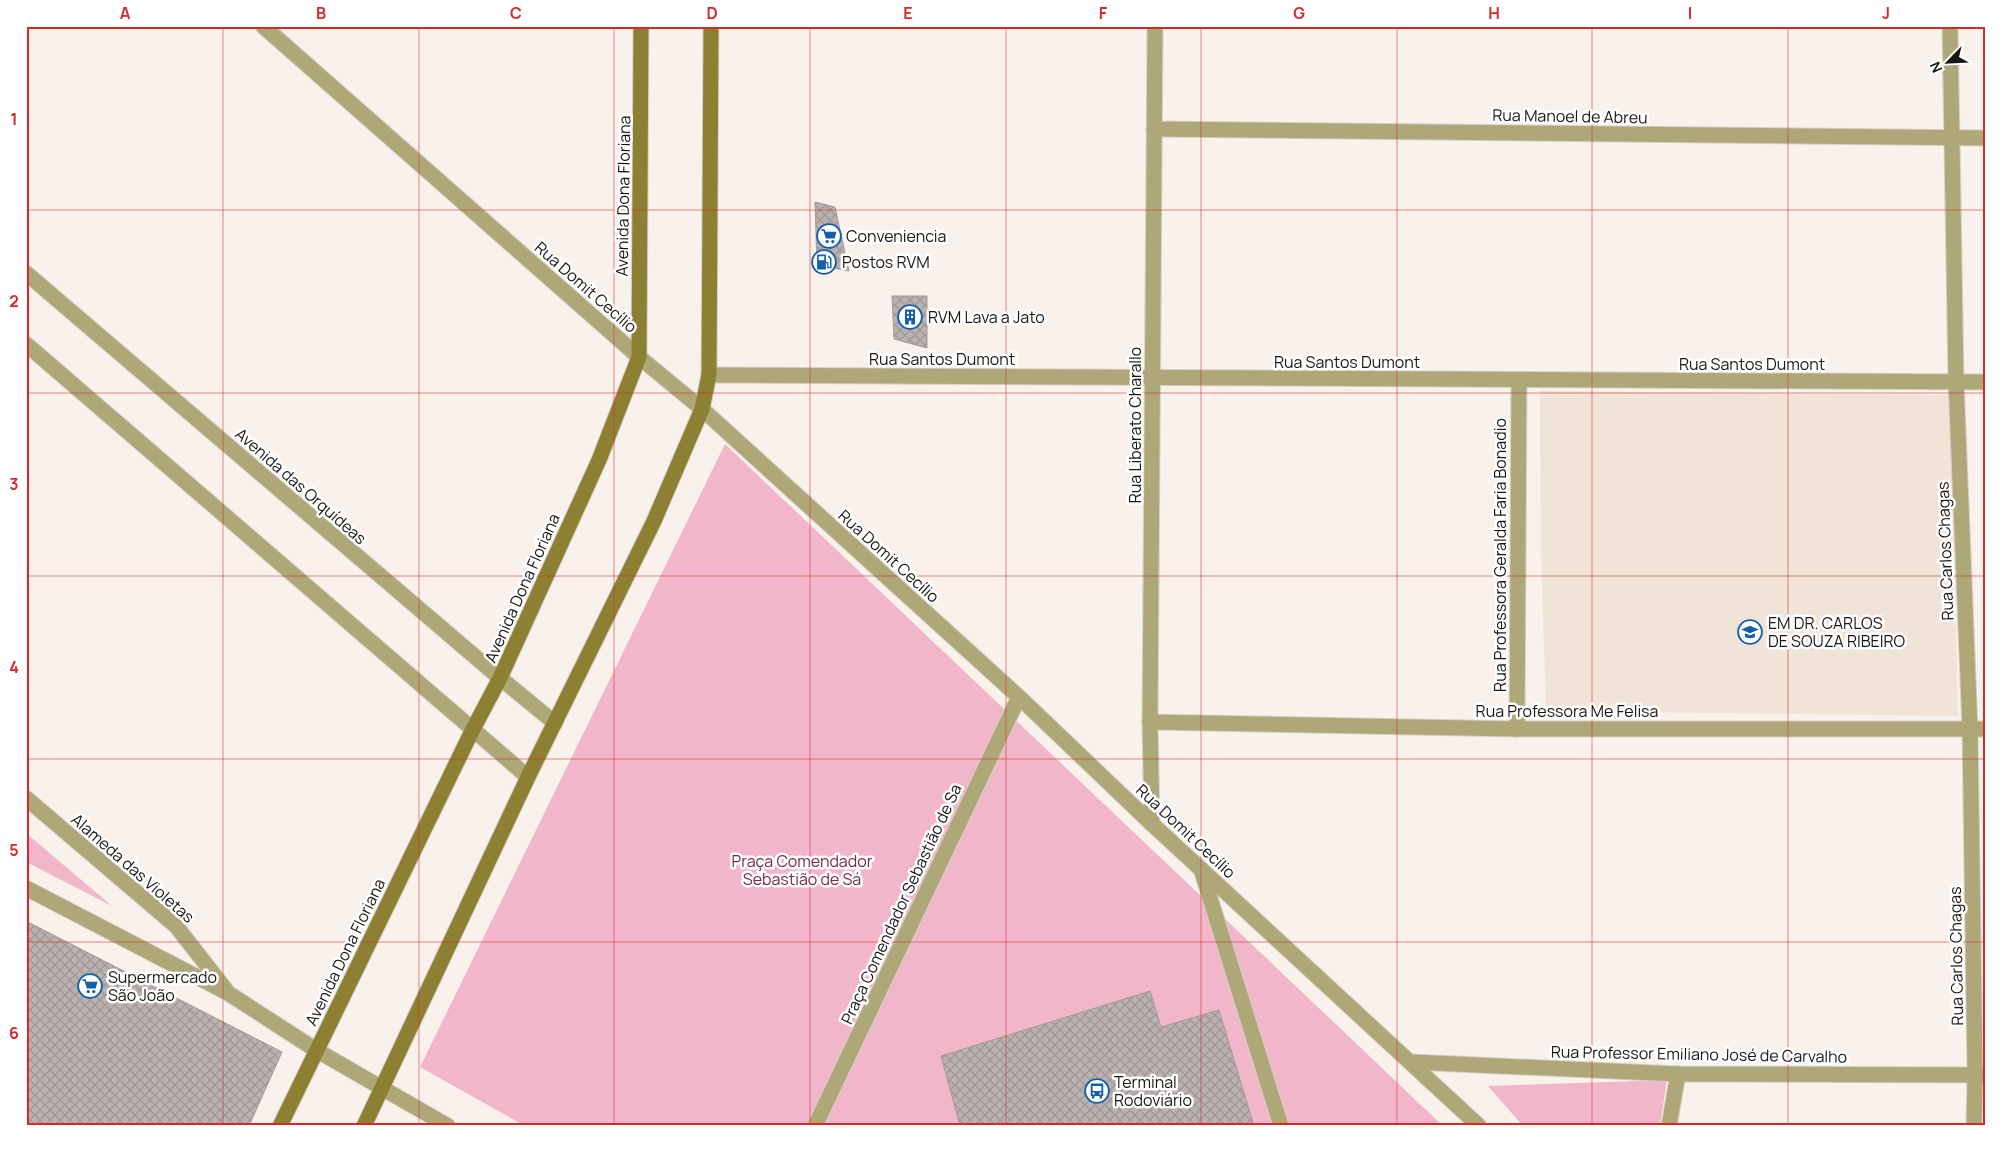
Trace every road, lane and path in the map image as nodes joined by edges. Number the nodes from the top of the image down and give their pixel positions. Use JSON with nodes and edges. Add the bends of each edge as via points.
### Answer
{"nodes":[{"id":1,"x":263,"y":26,"type":"edge"},
{"id":2,"x":642,"y":26,"type":"edge"},
{"id":3,"x":711,"y":26,"type":"edge"},
{"id":4,"x":1155,"y":26,"type":"edge"},
{"id":5,"x":1950,"y":26,"type":"edge"},
{"id":6,"x":1154,"y":129,"type":"junction"},
{"id":7,"x":1951,"y":138,"type":"junction"},
{"id":8,"x":1985,"y":138,"type":"edge"},
{"id":9,"x":26,"y":273,"type":"edge"},
{"id":10,"x":26,"y":344,"type":"edge"},
{"id":11,"x":639,"y":357,"type":"junction"},
{"id":12,"x":709,"y":375,"type":"junction"},
{"id":13,"x":1152,"y":378,"type":"junction"},
{"id":14,"x":1519,"y":381,"type":"junction"},
{"id":15,"x":1956,"y":382,"type":"junction"},
{"id":16,"x":1985,"y":382,"type":"edge"},
{"id":17,"x":702,"y":409,"type":"junction"},
{"id":18,"x":500,"y":678,"type":"junction"},
{"id":19,"x":1019,"y":697,"type":"junction"},
{"id":20,"x":1150,"y":722,"type":"junction"},
{"id":21,"x":555,"y":723,"type":"junction"},
{"id":22,"x":1517,"y":729,"type":"junction"},
{"id":23,"x":1977,"y":729,"type":"edge"},
{"id":24,"x":472,"y":731,"type":"junction"},
{"id":25,"x":528,"y":777,"type":"junction"},
{"id":26,"x":26,"y":798,"type":"edge"},
{"id":27,"x":1152,"y":824,"type":"junction"},
{"id":28,"x":1201,"y":869,"type":"junction"},
{"id":29,"x":26,"y":888,"type":"edge"},
{"id":30,"x":228,"y":993,"type":"junction"},
{"id":31,"x":316,"y":1050,"type":"junction"},
{"id":32,"x":1412,"y":1062,"type":"junction"},
{"id":33,"x":1678,"y":1074,"type":"junction"},
{"id":34,"x":1980,"y":1075,"type":"edge"},
{"id":35,"x":382,"y":1088,"type":"junction"},
{"id":36,"x":280,"y":1126,"type":"edge"},
{"id":37,"x":364,"y":1126,"type":"edge"},
{"id":38,"x":448,"y":1126,"type":"edge"},
{"id":39,"x":815,"y":1126,"type":"edge"},
{"id":40,"x":1281,"y":1126,"type":"edge"},
{"id":41,"x":1479,"y":1126,"type":"edge"},
{"id":42,"x":1670,"y":1126,"type":"edge"},
{"id":43,"x":1974,"y":1126,"type":"edge"}],
"edges":[{"from":1,"to":11,"type":"street","name":"Rua Domit Cecílio"},
{"from":2,"to":11,"type":"main road","name":"Avenida Dona Floriana"},
{"from":3,"to":12,"type":"main road"},
{"from":4,"to":6,"type":"street","name":"Rua Liberato Charallo"},
{"from":5,"to":7,"type":"street","name":"Rua Carlos Chagas"},
{"from":6,"to":7,"type":"street","name":"Rua Manoel de Abreu"},
{"from":6,"to":13,"type":"street","name":"Rua Liberato Charallo"},
{"from":7,"to":8,"type":"street","name":"Rua Manoel de Abreu"},
{"from":7,"to":15,"type":"street","name":"Rua Carlos Chagas"},
{"from":9,"to":18,"type":"street","name":"Avenida das Orquídeas"},
{"from":10,"to":24,"type":"street"},
{"from":11,"to":17,"type":"street","name":"Rua Domit Cecílio"},
{"from":11,"to":18,"type":"main road","name":"Avenida Dona Floriana","via":[[600,460]]},
{"from":12,"to":13,"type":"street","name":"Rua Santos Dumont"},
{"from":12,"to":17,"type":"main road"},
{"from":13,"to":14,"type":"street","name":"Rua Santos Dumont"},
{"from":13,"to":20,"type":"street","name":"Rua Liberato Charallo"},
{"from":14,"to":15,"type":"street","name":"Rua Santos Dumont"},
{"from":14,"to":22,"type":"street","name":"Rua Professora Geralda Faria Bonadio"},
{"from":15,"to":16,"type":"street","name":"Rua Santos Dumont"},
{"from":15,"to":23,"type":"street","name":"Rua Carlos Chagas"},
{"from":17,"to":19,"type":"street","name":"Rua Domit Cecílio"},
{"from":17,"to":21,"type":"main road","via":[[654,521]]},
{"from":18,"to":21,"type":"street","name":"Avenida das Orquídeas"},
{"from":18,"to":24,"type":"main road","name":"Avenida Dona Floriana"},
{"from":19,"to":27,"type":"street","name":"Rua Domit Cecílio"},
{"from":19,"to":39,"type":"street","name":"Praça Comendador Sebastião de Sa"},
{"from":20,"to":22,"type":"street","name":"Rua Professora Me Felisa"},
{"from":20,"to":27,"type":"street","name":"Rua Liberato Charallo"},
{"from":21,"to":25,"type":"main road"},
{"from":22,"to":23,"type":"street","name":"Rua Professora Me Felisa"},
{"from":23,"to":34,"type":"street","name":"Rua Carlos Chagas"},
{"from":24,"to":25,"type":"street"},
{"from":24,"to":31,"type":"main road","name":"Avenida Dona Floriana"},
{"from":25,"to":35,"type":"main road"},
{"from":26,"to":30,"type":"street","name":"Alameda das Violetas","via":[[176,926]]},
{"from":27,"to":28,"type":"street","name":"Rua Domit Cecílio"},
{"from":28,"to":32,"type":"street","name":"Rua Domit Cecílio"},
{"from":28,"to":40,"type":"street"},
{"from":29,"to":30,"type":"street"},
{"from":30,"to":31,"type":"street"},
{"from":31,"to":35,"type":"street"},
{"from":31,"to":36,"type":"main road","name":"Avenida Dona Floriana"},
{"from":32,"to":33,"type":"street","name":"Rua Professor Emiliano José de Carvalho"},
{"from":32,"to":41,"type":"street","name":"Rua Domit Cecílio"},
{"from":33,"to":34,"type":"street","name":"Rua Professor Emiliano José de Carvalho"},
{"from":33,"to":42,"type":"street"},
{"from":34,"to":43,"type":"street","name":"Rua Carlos Chagas"},
{"from":35,"to":37,"type":"main road"},
{"from":35,"to":38,"type":"street"}]}
